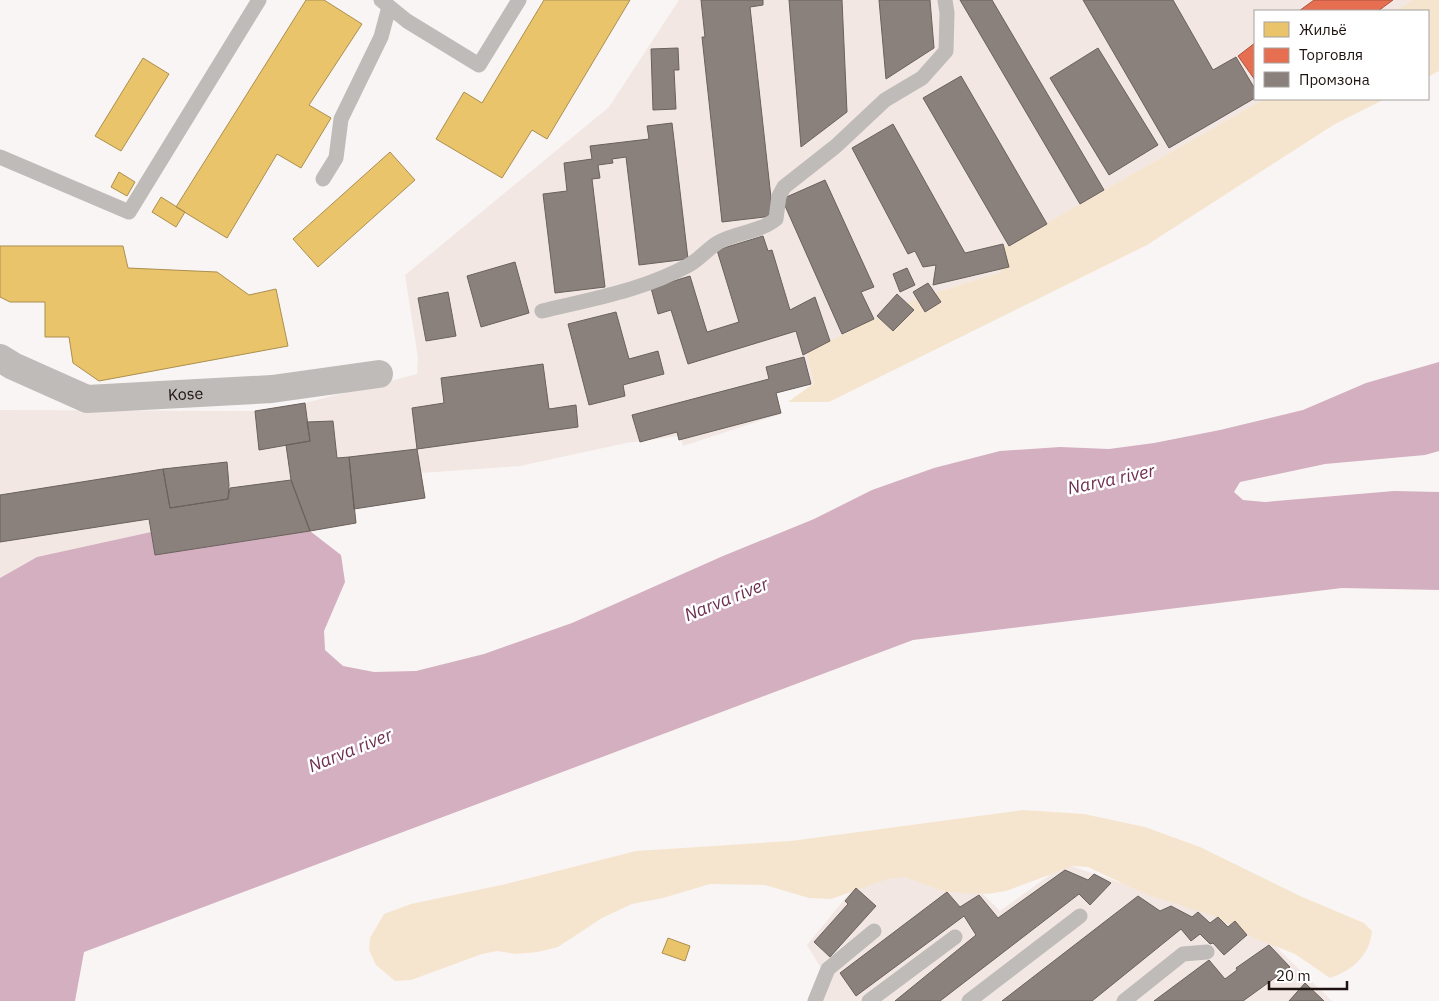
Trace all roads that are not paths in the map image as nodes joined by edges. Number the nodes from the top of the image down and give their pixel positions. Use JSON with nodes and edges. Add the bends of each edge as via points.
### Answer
{"nodes":[{"id":1,"x":259,"y":0,"type":"edge"},
{"id":2,"x":519,"y":0,"type":"edge"},
{"id":3,"x":945,"y":0,"type":"edge"},
{"id":4,"x":385,"y":3,"type":"edge"},
{"id":5,"x":0,"y":157,"type":"edge"},
{"id":6,"x":323,"y":179,"type":"dead end"},
{"id":7,"x":542,"y":311,"type":"dead end"},
{"id":8,"x":0,"y":358,"type":"edge"},
{"id":9,"x":378,"y":374,"type":"dead end"},
{"id":10,"x":1080,"y":916,"type":"dead end"},
{"id":11,"x":874,"y":931,"type":"dead end"},
{"id":12,"x":955,"y":936,"type":"dead end"},
{"id":13,"x":1207,"y":952,"type":"dead end"},
{"id":14,"x":815,"y":1001,"type":"edge"},
{"id":15,"x":869,"y":1001,"type":"edge"},
{"id":16,"x":969,"y":1001,"type":"edge"},
{"id":17,"x":1124,"y":1001,"type":"edge"}],
"edges":[{"from":1,"to":5,"type":"lane","via":[[129,212]]},
{"from":2,"to":4,"type":"lane","via":[[479,65],[407,21]]},
{"from":3,"to":7,"type":"lane","via":[[946,51],[922,78],[885,100],[836,146],[784,187],[779,196],[776,219],[768,226],[719,242],[691,264],[660,279],[607,296]]},
{"from":4,"to":6,"type":"lane","via":[[381,37],[341,119],[336,158]]},
{"from":8,"to":9,"type":"street","name":"Kose","via":[[87,399],[272,390]]},
{"from":10,"to":16,"type":"lane"},
{"from":11,"to":14,"type":"lane","via":[[828,969]]},
{"from":12,"to":15,"type":"lane"},
{"from":13,"to":17,"type":"lane","via":[[1182,954]]}]}
